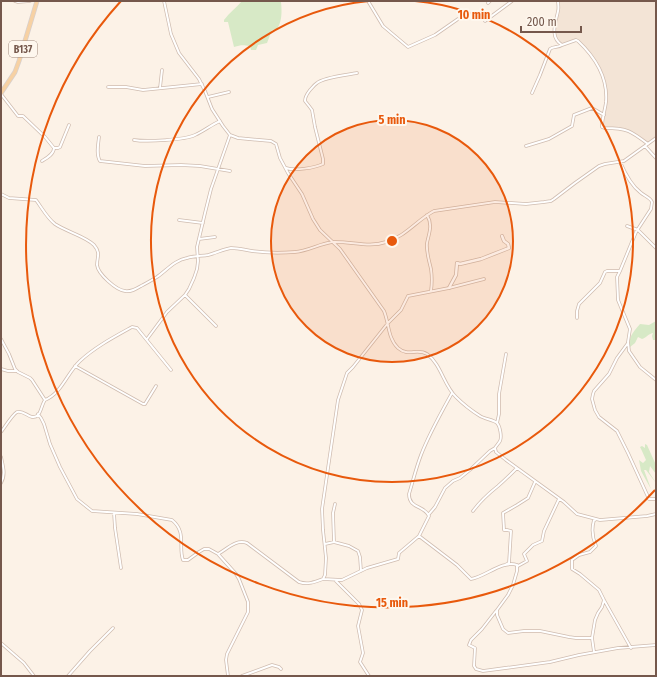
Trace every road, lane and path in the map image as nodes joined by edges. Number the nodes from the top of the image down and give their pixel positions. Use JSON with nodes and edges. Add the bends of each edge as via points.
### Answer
{"nodes":[{"id":1,"x":15,"y":1,"type":"edge"},
{"id":2,"x":30,"y":1,"type":"edge"},
{"id":3,"x":37,"y":1,"type":"edge"},
{"id":4,"x":164,"y":1,"type":"edge"},
{"id":5,"x":368,"y":1,"type":"edge"},
{"id":6,"x":512,"y":1,"type":"edge"},
{"id":7,"x":558,"y":1,"type":"edge"},
{"id":8,"x":458,"y":19,"type":"dead end"},
{"id":9,"x":485,"y":21,"type":"dead end"},
{"id":10,"x":562,"y":45,"type":"junction"},
{"id":11,"x":162,"y":70,"type":"dead end"},
{"id":12,"x":357,"y":73,"type":"dead end"},
{"id":13,"x":202,"y":84,"type":"junction"},
{"id":14,"x":108,"y":87,"type":"dead end"},
{"id":15,"x":160,"y":88,"type":"junction"},
{"id":16,"x":229,"y":92,"type":"dead end"},
{"id":17,"x":1,"y":93,"type":"edge"},
{"id":18,"x":532,"y":93,"type":"dead end"},
{"id":19,"x":208,"y":97,"type":"junction"},
{"id":20,"x":604,"y":115,"type":"junction"},
{"id":21,"x":220,"y":121,"type":"junction"},
{"id":22,"x":69,"y":125,"type":"dead end"},
{"id":23,"x":230,"y":134,"type":"junction"},
{"id":24,"x":99,"y":137,"type":"dead end"},
{"id":25,"x":656,"y":138,"type":"edge"},
{"id":26,"x":134,"y":140,"type":"dead end"},
{"id":27,"x":648,"y":144,"type":"junction"},
{"id":28,"x":526,"y":146,"type":"dead end"},
{"id":29,"x":645,"y":146,"type":"junction"},
{"id":30,"x":54,"y":148,"type":"junction"},
{"id":31,"x":656,"y":158,"type":"edge"},
{"id":32,"x":42,"y":161,"type":"dead end"},
{"id":33,"x":620,"y":162,"type":"junction"},
{"id":34,"x":285,"y":167,"type":"junction"},
{"id":35,"x":218,"y":168,"type":"junction"},
{"id":36,"x":230,"y":171,"type":"dead end"},
{"id":37,"x":1,"y":194,"type":"edge"},
{"id":38,"x":427,"y":215,"type":"junction"},
{"id":39,"x":179,"y":220,"type":"dead end"},
{"id":40,"x":203,"y":223,"type":"junction"},
{"id":41,"x":627,"y":226,"type":"dead end"},
{"id":42,"x":638,"y":230,"type":"junction"},
{"id":43,"x":215,"y":236,"type":"dead end"},
{"id":44,"x":502,"y":236,"type":"dead end"},
{"id":45,"x":199,"y":238,"type":"junction"},
{"id":46,"x":333,"y":242,"type":"junction"},
{"id":47,"x":656,"y":248,"type":"edge"},
{"id":48,"x":198,"y":256,"type":"junction"},
{"id":49,"x":620,"y":271,"type":"junction"},
{"id":50,"x":484,"y":279,"type":"dead end"},
{"id":51,"x":449,"y":288,"type":"junction"},
{"id":52,"x":431,"y":291,"type":"junction"},
{"id":53,"x":185,"y":295,"type":"junction"},
{"id":54,"x":578,"y":318,"type":"dead end"},
{"id":55,"x":388,"y":323,"type":"junction"},
{"id":56,"x":216,"y":326,"type":"dead end"},
{"id":57,"x":1,"y":339,"type":"edge"},
{"id":58,"x":147,"y":339,"type":"junction"},
{"id":59,"x":628,"y":342,"type":"junction"},
{"id":60,"x":506,"y":354,"type":"dead end"},
{"id":61,"x":75,"y":366,"type":"junction"},
{"id":62,"x":1,"y":369,"type":"edge"},
{"id":63,"x":171,"y":370,"type":"dead end"},
{"id":64,"x":16,"y":371,"type":"junction"},
{"id":65,"x":656,"y":380,"type":"edge"},
{"id":66,"x":156,"y":386,"type":"dead end"},
{"id":67,"x":452,"y":393,"type":"junction"},
{"id":68,"x":45,"y":400,"type":"junction"},
{"id":69,"x":38,"y":414,"type":"junction"},
{"id":70,"x":497,"y":423,"type":"junction"},
{"id":71,"x":1,"y":432,"type":"edge"},
{"id":72,"x":495,"y":448,"type":"junction"},
{"id":73,"x":1,"y":457,"type":"edge"},
{"id":74,"x":517,"y":468,"type":"junction"},
{"id":75,"x":535,"y":482,"type":"junction"},
{"id":76,"x":1,"y":483,"type":"edge"},
{"id":77,"x":559,"y":499,"type":"junction"},
{"id":78,"x":656,"y":499,"type":"edge"},
{"id":79,"x":335,"y":504,"type":"dead end"},
{"id":80,"x":473,"y":511,"type":"dead end"},
{"id":81,"x":114,"y":513,"type":"junction"},
{"id":82,"x":656,"y":514,"type":"edge"},
{"id":83,"x":429,"y":516,"type":"junction"},
{"id":84,"x":597,"y":520,"type":"junction"},
{"id":85,"x":419,"y":536,"type":"junction"},
{"id":86,"x":334,"y":542,"type":"junction"},
{"id":87,"x":325,"y":544,"type":"junction"},
{"id":88,"x":218,"y":554,"type":"junction"},
{"id":89,"x":516,"y":565,"type":"junction"},
{"id":90,"x":504,"y":566,"type":"junction"},
{"id":91,"x":122,"y":568,"type":"dead end"},
{"id":92,"x":361,"y":571,"type":"junction"},
{"id":93,"x":323,"y":579,"type":"junction"},
{"id":94,"x":336,"y":581,"type":"junction"},
{"id":95,"x":604,"y":600,"type":"junction"},
{"id":96,"x":497,"y":610,"type":"junction"},
{"id":97,"x":113,"y":628,"type":"dead end"},
{"id":98,"x":592,"y":638,"type":"junction"},
{"id":99,"x":1,"y":643,"type":"edge"},
{"id":100,"x":656,"y":645,"type":"edge"},
{"id":101,"x":631,"y":648,"type":"junction"},
{"id":102,"x":594,"y":652,"type":"junction"},
{"id":103,"x":281,"y":669,"type":"dead end"},
{"id":104,"x":34,"y":676,"type":"edge"},
{"id":105,"x":68,"y":676,"type":"edge"},
{"id":106,"x":228,"y":676,"type":"edge"},
{"id":107,"x":242,"y":676,"type":"edge"},
{"id":108,"x":369,"y":676,"type":"edge"}],
"edges":[{"from":1,"to":2,"type":"street"},
{"from":3,"to":17,"type":"main road","number":"B137","via":[[20,61]]},
{"from":4,"to":13,"type":"street","via":[[171,34],[179,53]]},
{"from":5,"to":8,"type":"street","via":[[383,26],[408,47],[435,35]]},
{"from":6,"to":9,"type":"street"},
{"from":7,"to":10,"type":"street","via":[[554,28],[557,40]]},
{"from":10,"to":18,"type":"street","via":[[550,49]]},
{"from":10,"to":20,"type":"street","via":[[578,41],[598,66],[605,87]]},
{"from":11,"to":15,"type":"street"},
{"from":12,"to":34,"type":"street","via":[[320,81],[306,96],[305,101],[312,110],[323,164],[293,169]]},
{"from":13,"to":15,"type":"street"},
{"from":13,"to":19,"type":"street"},
{"from":14,"to":15,"type":"street","via":[[144,90]]},
{"from":16,"to":19,"type":"street"},
{"from":17,"to":30,"type":"street","via":[[18,116],[23,116]]},
{"from":19,"to":21,"type":"street"},
{"from":20,"to":27,"type":"street","via":[[603,128],[627,130]]},
{"from":20,"to":28,"type":"street","via":[[592,108],[574,115],[572,126],[549,139]]},
{"from":21,"to":23,"type":"street"},
{"from":21,"to":26,"type":"street","via":[[194,136],[182,139]]},
{"from":22,"to":30,"type":"street","via":[[60,147]]},
{"from":23,"to":34,"type":"street","via":[[238,138],[274,142]]},
{"from":23,"to":35,"type":"street"},
{"from":24,"to":35,"type":"street","via":[[100,161],[145,166]]},
{"from":25,"to":27,"type":"street"},
{"from":27,"to":29,"type":"street"},
{"from":29,"to":31,"type":"street"},
{"from":29,"to":33,"type":"street"},
{"from":30,"to":32,"type":"street","via":[[51,155]]},
{"from":33,"to":38,"type":"street","via":[[599,166],[554,199],[544,202],[495,202],[434,211]]},
{"from":33,"to":42,"type":"street","via":[[634,186],[652,202],[651,209]]},
{"from":34,"to":46,"type":"street","via":[[320,230]]},
{"from":35,"to":36,"type":"street"},
{"from":35,"to":40,"type":"street"},
{"from":37,"to":48,"type":"street","via":[[9,198],[35,199],[54,223],[94,244],[99,256],[99,270],[114,286],[126,292],[135,290],[158,276],[180,259]]},
{"from":38,"to":46,"type":"street","via":[[402,235],[388,242],[375,245]]},
{"from":38,"to":52,"type":"street","via":[[430,220],[427,247],[432,276]]},
{"from":39,"to":40,"type":"street"},
{"from":40,"to":45,"type":"street"},
{"from":41,"to":42,"type":"street"},
{"from":42,"to":47,"type":"street"},
{"from":42,"to":49,"type":"street"},
{"from":43,"to":45,"type":"street"},
{"from":44,"to":51,"type":"street","via":[[509,248],[481,259],[457,263],[456,275]]},
{"from":45,"to":48,"type":"street"},
{"from":46,"to":48,"type":"street","via":[[295,252],[230,248]]},
{"from":46,"to":55,"type":"street","via":[[380,305]]},
{"from":48,"to":53,"type":"street","via":[[198,269]]},
{"from":49,"to":54,"type":"street","via":[[605,272],[600,283],[580,304]]},
{"from":49,"to":59,"type":"street","via":[[618,300],[630,330]]},
{"from":50,"to":51,"type":"street"},
{"from":51,"to":52,"type":"street"},
{"from":52,"to":55,"type":"street","via":[[408,296]]},
{"from":53,"to":56,"type":"street"},
{"from":53,"to":58,"type":"street","via":[[167,312]]},
{"from":55,"to":67,"type":"street","via":[[397,348],[408,353],[426,354],[435,363]]},
{"from":55,"to":87,"type":"street","via":[[347,373],[338,400],[322,509]]},
{"from":57,"to":64,"type":"street"},
{"from":58,"to":61,"type":"street","via":[[137,328],[132,327],[102,344]]},
{"from":58,"to":63,"type":"street"},
{"from":59,"to":65,"type":"street","via":[[633,358]]},
{"from":59,"to":78,"type":"street","via":[[609,374],[594,390],[592,399],[594,410],[599,417],[617,431],[649,500]]},
{"from":60,"to":70,"type":"street"},
{"from":61,"to":66,"type":"street","via":[[143,404]]},
{"from":61,"to":68,"type":"street","via":[[58,391]]},
{"from":62,"to":64,"type":"street","via":[[8,372]]},
{"from":64,"to":68,"type":"street","via":[[32,380]]},
{"from":67,"to":70,"type":"street","via":[[481,416]]},
{"from":67,"to":83,"type":"street","via":[[426,442],[409,494],[412,504],[424,510]]},
{"from":68,"to":69,"type":"street"},
{"from":69,"to":71,"type":"street","via":[[31,416],[16,413]]},
{"from":69,"to":81,"type":"street","via":[[60,467],[77,499],[92,511]]},
{"from":70,"to":72,"type":"street","via":[[501,438]]},
{"from":72,"to":74,"type":"street","via":[[496,452]]},
{"from":72,"to":83,"type":"street","via":[[445,488]]},
{"from":73,"to":76,"type":"street","via":[[4,474]]},
{"from":74,"to":75,"type":"street"},
{"from":74,"to":80,"type":"street","via":[[488,493]]},
{"from":75,"to":77,"type":"street"},
{"from":75,"to":90,"type":"street","via":[[528,498],[503,512],[504,530],[510,531],[508,563]]},
{"from":77,"to":84,"type":"street","via":[[577,514]]},
{"from":77,"to":89,"type":"street","via":[[542,541],[532,545],[524,554],[527,561]]},
{"from":79,"to":86,"type":"street"},
{"from":81,"to":88,"type":"street","via":[[137,514],[174,521],[181,536],[183,560],[188,560],[204,549]]},
{"from":81,"to":91,"type":"street"},
{"from":82,"to":84,"type":"street"},
{"from":83,"to":85,"type":"street"},
{"from":84,"to":95,"type":"street","via":[[594,520],[592,527],[596,546],[590,552],[572,560],[572,570],[598,589]]},
{"from":85,"to":90,"type":"street","via":[[471,579]]},
{"from":85,"to":92,"type":"street","via":[[399,553],[398,559]]},
{"from":86,"to":87,"type":"street"},
{"from":86,"to":92,"type":"street","via":[[359,552]]},
{"from":87,"to":93,"type":"street","via":[[326,568]]},
{"from":88,"to":93,"type":"street","via":[[236,543],[243,542],[299,582],[305,584]]},
{"from":88,"to":106,"type":"street","via":[[239,579],[249,608],[227,657]]},
{"from":89,"to":90,"type":"street"},
{"from":89,"to":96,"type":"street","via":[[513,584]]},
{"from":92,"to":94,"type":"street"},
{"from":93,"to":94,"type":"street"},
{"from":94,"to":108,"type":"street","via":[[362,610],[358,626],[363,653],[360,662]]},
{"from":95,"to":98,"type":"street","via":[[596,617]]},
{"from":95,"to":101,"type":"street"},
{"from":96,"to":98,"type":"street","via":[[496,615],[508,633],[540,631],[576,638]]},
{"from":96,"to":102,"type":"street","via":[[470,645],[475,648],[476,669],[483,671],[550,662]]},
{"from":97,"to":105,"type":"street"},
{"from":98,"to":102,"type":"street"},
{"from":99,"to":104,"type":"street"},
{"from":100,"to":101,"type":"street"},
{"from":101,"to":102,"type":"street"},
{"from":103,"to":107,"type":"street","via":[[272,665]]}]}
